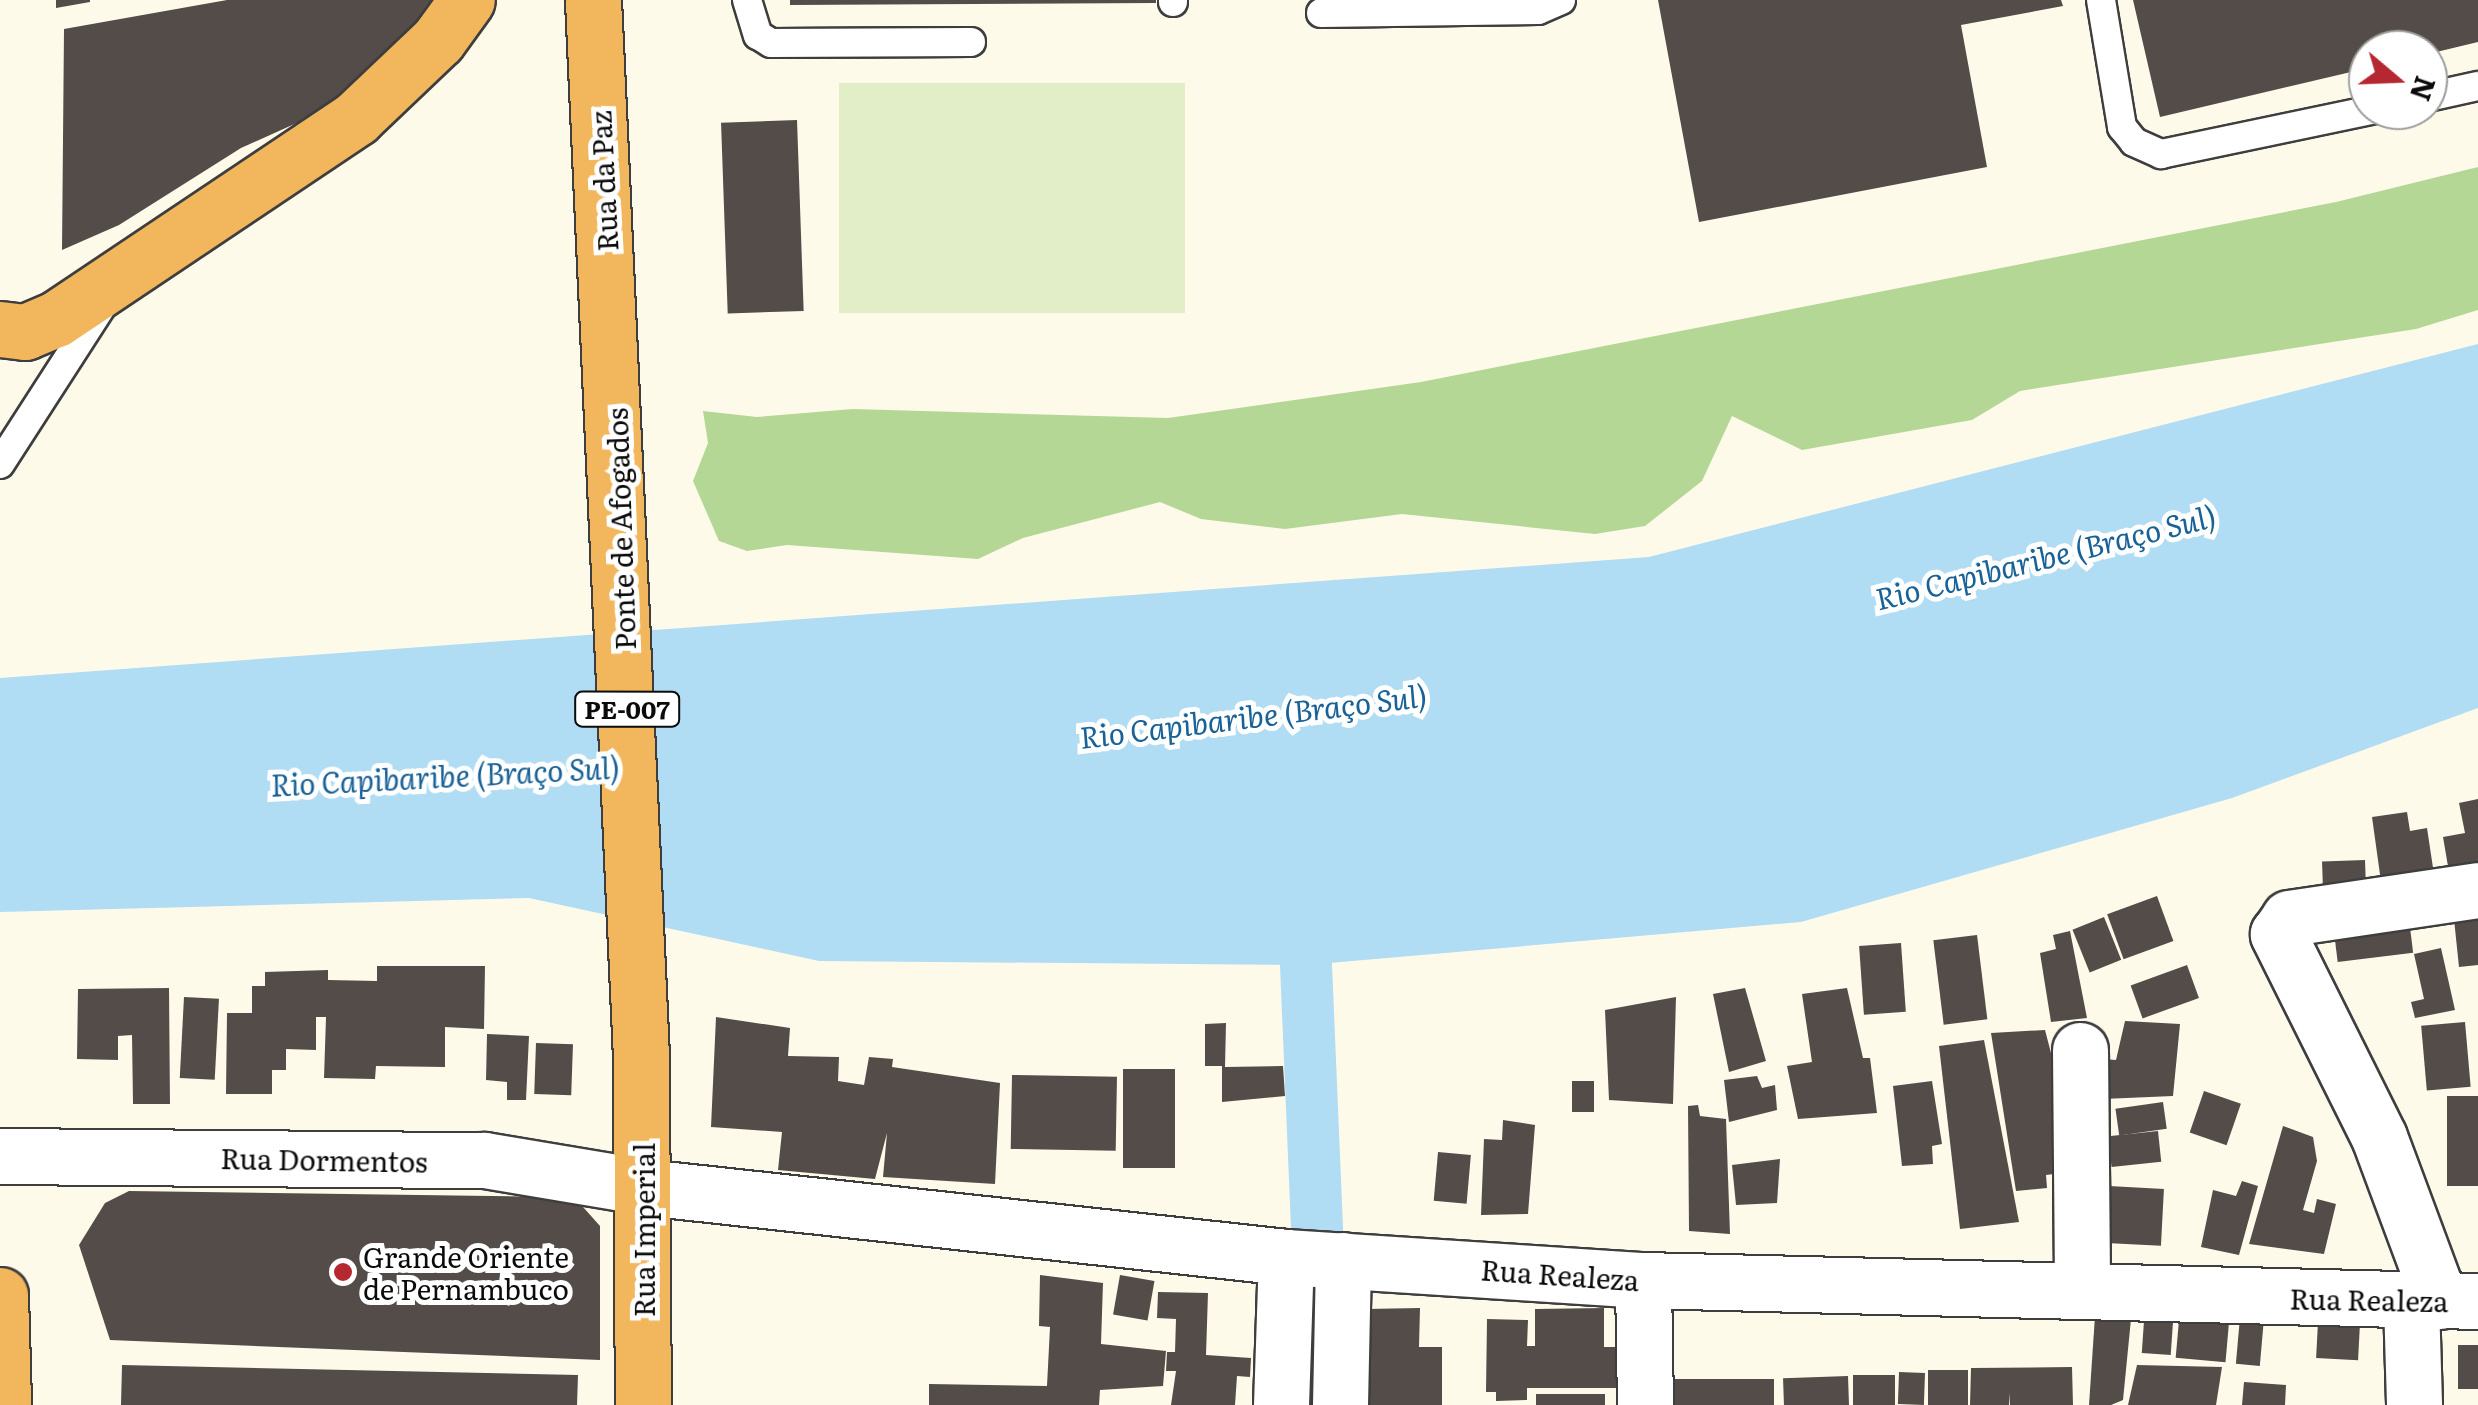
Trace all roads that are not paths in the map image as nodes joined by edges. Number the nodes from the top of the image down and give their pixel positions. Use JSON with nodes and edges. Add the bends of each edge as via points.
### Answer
{"nodes":[{"id":1,"x":467,"y":0,"type":"edge"},
{"id":2,"x":593,"y":0,"type":"edge"},
{"id":3,"x":747,"y":0,"type":"edge"},
{"id":4,"x":1560,"y":0,"type":"edge"},
{"id":5,"x":2101,"y":0,"type":"edge"},
{"id":6,"x":1321,"y":13,"type":"dead end"},
{"id":7,"x":971,"y":42,"type":"dead end"},
{"id":8,"x":2478,"y":86,"type":"edge"},
{"id":9,"x":2448,"y":93,"type":"edge"},
{"id":10,"x":2348,"y":115,"type":"edge"},
{"id":11,"x":132,"y":272,"type":"junction"},
{"id":12,"x":0,"y":329,"type":"edge"},
{"id":13,"x":613,"y":363,"type":"joint"},
{"id":14,"x":0,"y":464,"type":"edge"},
{"id":15,"x":2478,"y":890,"type":"edge"},
{"id":16,"x":2080,"y":1050,"type":"dead end"},
{"id":17,"x":640,"y":1056,"type":"joint"},
{"id":18,"x":0,"y":1156,"type":"edge"},
{"id":19,"x":645,"y":1188,"type":"junction"},
{"id":20,"x":1286,"y":1257,"type":"junction"},
{"id":21,"x":1342,"y":1260,"type":"junction"},
{"id":22,"x":1643,"y":1280,"type":"junction"},
{"id":23,"x":2082,"y":1290,"type":"junction"},
{"id":24,"x":0,"y":1295,"type":"edge"},
{"id":25,"x":2443,"y":1301,"type":"edge"},
{"id":26,"x":3,"y":1405,"type":"edge"},
{"id":27,"x":643,"y":1405,"type":"edge"},
{"id":28,"x":1281,"y":1405,"type":"edge"},
{"id":29,"x":1340,"y":1405,"type":"edge"},
{"id":30,"x":1645,"y":1405,"type":"edge"},
{"id":31,"x":2414,"y":1405,"type":"edge"}],
"edges":[{"from":1,"to":11,"type":"highway","via":[[438,40],[356,118]]},
{"from":2,"to":13,"type":"highway","name":"Rua da Paz","number":"PE-007"},
{"from":3,"to":7,"type":"lane","via":[[753,26],[770,43]]},
{"from":4,"to":6,"type":"lane","via":[[1538,10]]},
{"from":5,"to":10,"type":"lane","via":[[2122,127],[2134,142],[2160,154]]},
{"from":8,"to":9,"type":"lane"},
{"from":11,"to":12,"type":"highway","via":[[56,319],[25,332]]},
{"from":11,"to":14,"type":"lane","via":[[66,358]]},
{"from":13,"to":17,"type":"highway","name":"Ponte de Afogados","number":"PE-007"},
{"from":15,"to":25,"type":"street","via":[[2289,918],[2278,934],[2379,1137]]},
{"from":16,"to":23,"type":"street"},
{"from":17,"to":19,"type":"highway","name":"Rua Imperial","number":"PE-007"},
{"from":18,"to":19,"type":"street","name":"Rua Dormentos","via":[[484,1160]]},
{"from":19,"to":20,"type":"street","name":"Rua Realeza"},
{"from":19,"to":27,"type":"highway","name":"Rua Imperial","number":"PE-007"},
{"from":20,"to":21,"type":"street","name":"Rua Realeza"},
{"from":20,"to":28,"type":"street"},
{"from":21,"to":22,"type":"street","name":"Rua Realeza"},
{"from":21,"to":29,"type":"street"},
{"from":22,"to":23,"type":"street","name":"Rua Realeza"},
{"from":22,"to":30,"type":"street"},
{"from":23,"to":25,"type":"street","name":"Rua Realeza"},
{"from":24,"to":26,"type":"highway"},
{"from":25,"to":31,"type":"street"}]}
